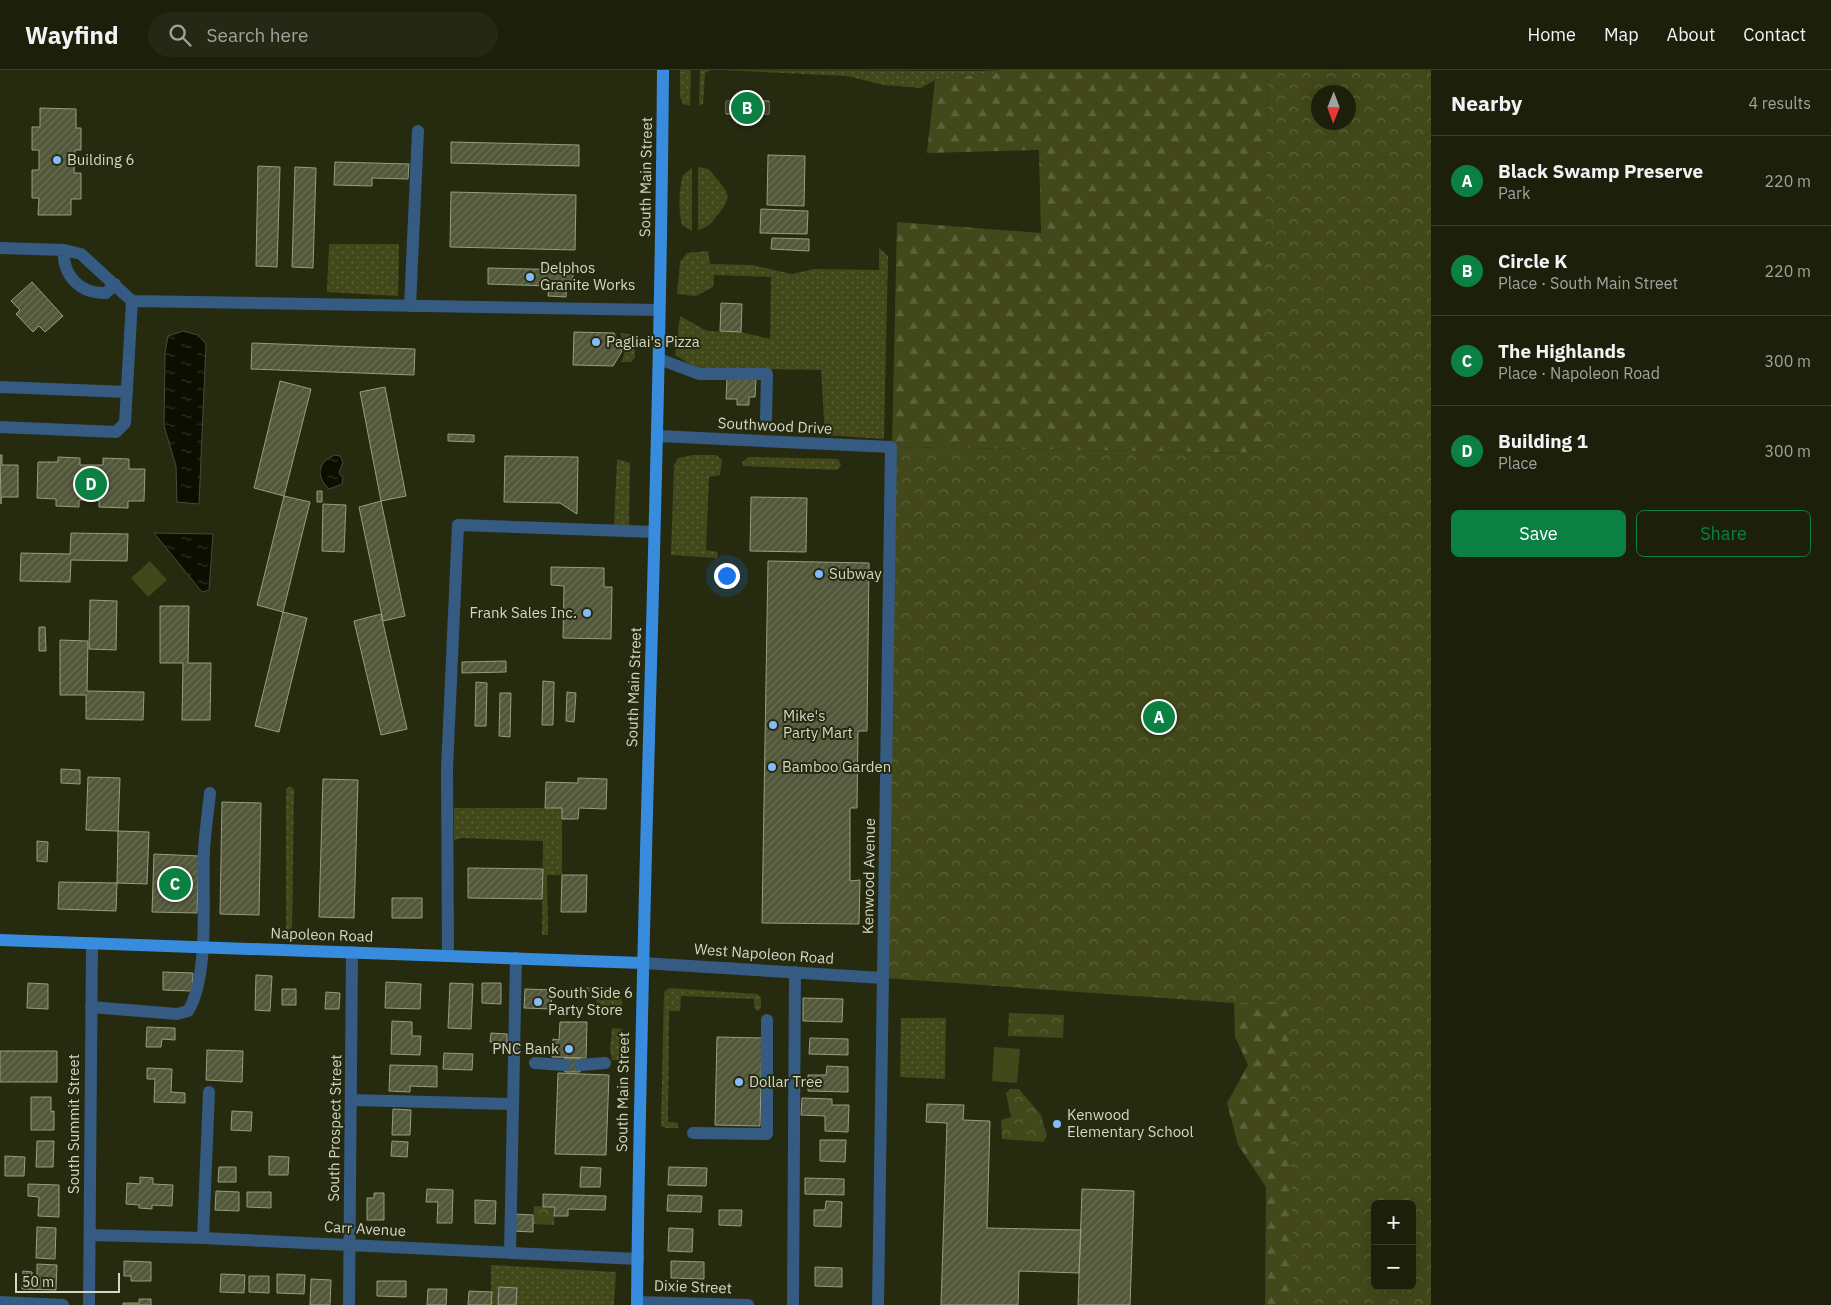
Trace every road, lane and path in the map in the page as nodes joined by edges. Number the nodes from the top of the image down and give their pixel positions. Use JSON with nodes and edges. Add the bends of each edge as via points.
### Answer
{"nodes":[{"id":1,"x":663,"y":70,"type":"edge"},
{"id":2,"x":418,"y":131,"type":"dead end"},
{"id":3,"x":0,"y":248,"type":"edge"},
{"id":4,"x":64,"y":250,"type":"junction"},
{"id":5,"x":114,"y":284,"type":"junction"},
{"id":6,"x":132,"y":301,"type":"junction"},
{"id":7,"x":410,"y":306,"type":"junction"},
{"id":8,"x":659,"y":310,"type":"junction"},
{"id":9,"x":659,"y":359,"type":"junction"},
{"id":10,"x":0,"y":387,"type":"edge"},
{"id":11,"x":127,"y":392,"type":"junction"},
{"id":12,"x":766,"y":418,"type":"dead end"},
{"id":13,"x":0,"y":428,"type":"edge"},
{"id":14,"x":658,"y":436,"type":"junction"},
{"id":15,"x":891,"y":447,"type":"joint"},
{"id":16,"x":654,"y":532,"type":"junction"},
{"id":17,"x":210,"y":793,"type":"dead end"},
{"id":18,"x":0,"y":940,"type":"edge"},
{"id":19,"x":92,"y":943,"type":"junction"},
{"id":20,"x":203,"y":947,"type":"junction"},
{"id":21,"x":352,"y":952,"type":"junction"},
{"id":22,"x":448,"y":956,"type":"junction"},
{"id":23,"x":516,"y":958,"type":"junction"},
{"id":24,"x":642,"y":963,"type":"junction"},
{"id":25,"x":795,"y":972,"type":"junction"},
{"id":26,"x":883,"y":978,"type":"junction"},
{"id":27,"x":91,"y":1007,"type":"junction"},
{"id":28,"x":767,"y":1020,"type":"dead end"},
{"id":29,"x":535,"y":1063,"type":"dead end"},
{"id":30,"x":605,"y":1063,"type":"dead end"},
{"id":31,"x":565,"y":1065,"type":"dead end"},
{"id":32,"x":580,"y":1065,"type":"dead end"},
{"id":33,"x":209,"y":1092,"type":"dead end"},
{"id":34,"x":351,"y":1100,"type":"junction"},
{"id":35,"x":512,"y":1104,"type":"junction"},
{"id":36,"x":693,"y":1133,"type":"dead end"},
{"id":37,"x":90,"y":1235,"type":"junction"},
{"id":38,"x":204,"y":1238,"type":"junction"},
{"id":39,"x":349,"y":1245,"type":"junction"},
{"id":40,"x":510,"y":1253,"type":"junction"},
{"id":41,"x":638,"y":1259,"type":"junction"},
{"id":42,"x":0,"y":1302,"type":"edge"},
{"id":43,"x":637,"y":1303,"type":"edge"},
{"id":44,"x":63,"y":1305,"type":"edge"},
{"id":45,"x":89,"y":1305,"type":"edge"},
{"id":46,"x":348,"y":1305,"type":"edge"},
{"id":47,"x":748,"y":1305,"type":"edge"},
{"id":48,"x":793,"y":1305,"type":"edge"},
{"id":49,"x":878,"y":1305,"type":"edge"}],
"edges":[{"from":1,"to":8,"type":"main road","name":"South Main Street"},
{"from":2,"to":7,"type":"street"},
{"from":3,"to":4,"type":"street"},
{"from":4,"to":5,"type":"street","via":[[81,254]]},
{"from":4,"to":5,"type":"street","via":[[63,264],[83,288],[95,293],[106,292]]},
{"from":5,"to":6,"type":"street"},
{"from":6,"to":7,"type":"street"},
{"from":6,"to":11,"type":"street"},
{"from":7,"to":8,"type":"street"},
{"from":8,"to":9,"type":"main road","name":"South Main Street"},
{"from":9,"to":12,"type":"street","via":[[699,374],[767,374]]},
{"from":9,"to":14,"type":"main road","name":"South Main Street"},
{"from":10,"to":11,"type":"street"},
{"from":11,"to":13,"type":"street","via":[[126,422],[116,432]]},
{"from":14,"to":15,"type":"street","name":"Southwood Drive"},
{"from":14,"to":16,"type":"main road","name":"South Main Street"},
{"from":15,"to":26,"type":"street","name":"Kenwood Avenue"},
{"from":16,"to":22,"type":"street","via":[[458,524],[447,769]]},
{"from":16,"to":24,"type":"main road","name":"South Main Street"},
{"from":17,"to":20,"type":"street","via":[[204,848]]},
{"from":18,"to":19,"type":"main road","name":"Napoleon Road"},
{"from":19,"to":20,"type":"main road","name":"Napoleon Road"},
{"from":19,"to":27,"type":"street","name":"South Summit Street"},
{"from":20,"to":21,"type":"main road","name":"Napoleon Road"},
{"from":20,"to":27,"type":"street","via":[[194,1002],[188,1011],[177,1014]]},
{"from":21,"to":22,"type":"main road","name":"Napoleon Road"},
{"from":21,"to":34,"type":"street","name":"South Prospect Street"},
{"from":22,"to":23,"type":"main road","name":"Napoleon Road"},
{"from":23,"to":24,"type":"main road","name":"Napoleon Road"},
{"from":23,"to":35,"type":"street"},
{"from":24,"to":25,"type":"street","name":"West Napoleon Road"},
{"from":24,"to":41,"type":"main road","name":"South Main Street"},
{"from":25,"to":26,"type":"street","name":"West Napoleon Road"},
{"from":25,"to":48,"type":"street"},
{"from":26,"to":49,"type":"street","name":"Kenwood Avenue"},
{"from":27,"to":37,"type":"street","name":"South Summit Street"},
{"from":28,"to":36,"type":"street","via":[[767,1134]]},
{"from":29,"to":31,"type":"street"},
{"from":30,"to":32,"type":"street"},
{"from":33,"to":38,"type":"street"},
{"from":34,"to":35,"type":"street"},
{"from":34,"to":39,"type":"street","name":"South Prospect Street"},
{"from":35,"to":40,"type":"street"},
{"from":37,"to":38,"type":"street","name":"Carr Avenue"},
{"from":37,"to":45,"type":"street","name":"South Summit Street"},
{"from":38,"to":39,"type":"street","name":"Carr Avenue"},
{"from":39,"to":40,"type":"street","name":"Carr Avenue"},
{"from":39,"to":46,"type":"street","name":"South Prospect Street"},
{"from":40,"to":41,"type":"street","name":"Carr Avenue"},
{"from":41,"to":43,"type":"main road","name":"South Main Street"},
{"from":42,"to":44,"type":"street"},
{"from":43,"to":47,"type":"street","name":"Dixie Street"}]}
